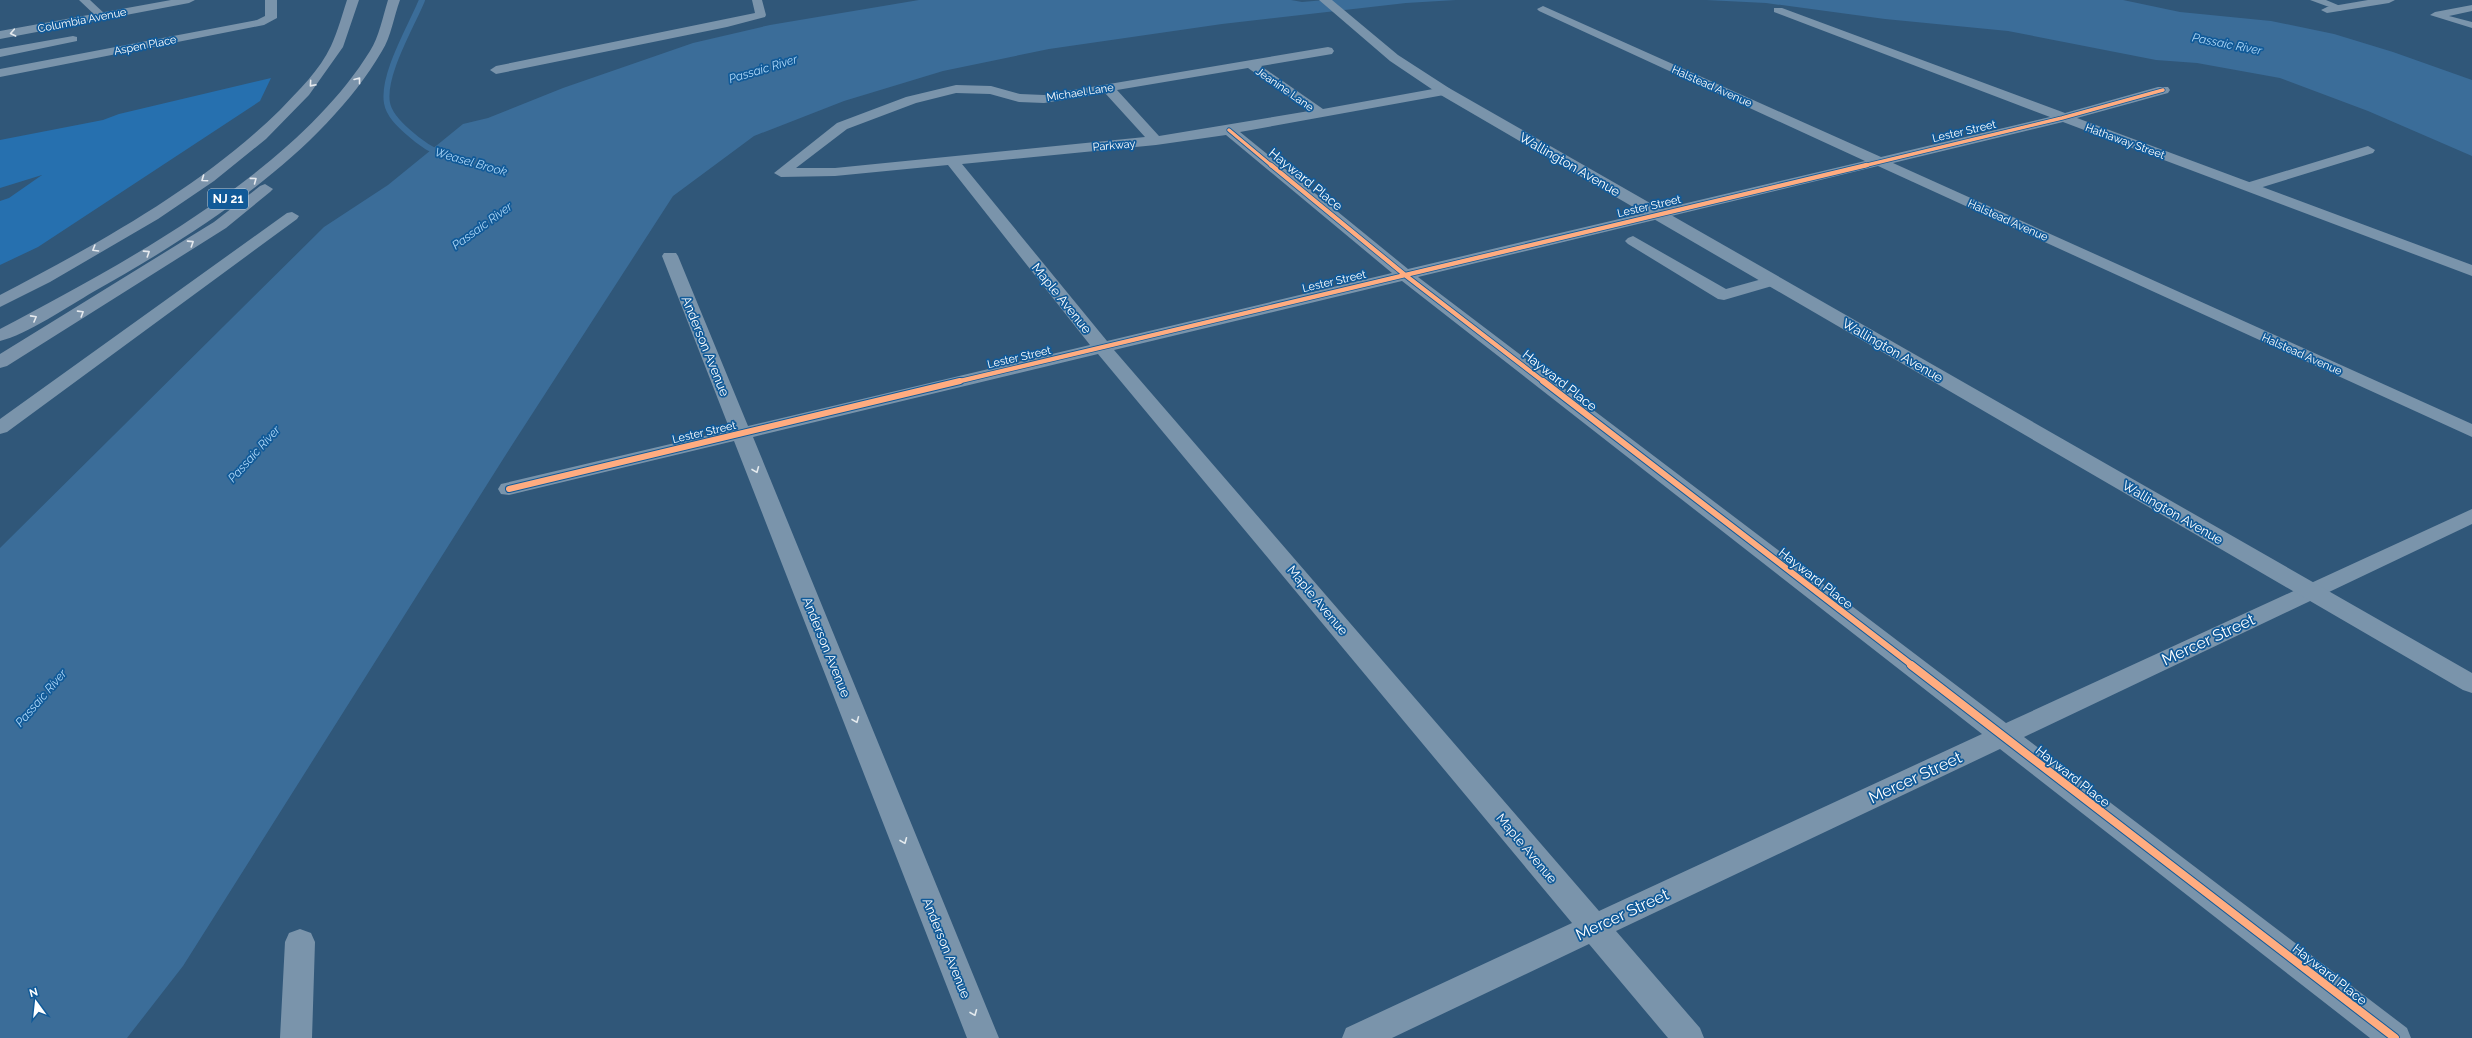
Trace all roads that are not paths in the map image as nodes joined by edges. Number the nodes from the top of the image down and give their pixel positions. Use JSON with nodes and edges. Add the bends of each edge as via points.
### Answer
{"nodes":[{"id":1,"x":84,"y":0,"type":"edge"},
{"id":2,"x":189,"y":0,"type":"edge"},
{"id":3,"x":272,"y":0,"type":"edge"},
{"id":4,"x":354,"y":0,"type":"edge"},
{"id":5,"x":394,"y":0,"type":"edge"},
{"id":6,"x":757,"y":0,"type":"edge"},
{"id":7,"x":1325,"y":0,"type":"edge"},
{"id":8,"x":2315,"y":0,"type":"edge"},
{"id":9,"x":2389,"y":0,"type":"edge"},
{"id":10,"x":2340,"y":8,"type":"junction"},
{"id":11,"x":2472,"y":8,"type":"edge"},
{"id":12,"x":1543,"y":9,"type":"dead end"},
{"id":13,"x":1778,"y":10,"type":"dead end"},
{"id":14,"x":2327,"y":10,"type":"dead end"},
{"id":15,"x":102,"y":16,"type":"junction"},
{"id":16,"x":60,"y":24,"type":"junction"},
{"id":17,"x":2472,"y":25,"type":"edge"},
{"id":18,"x":0,"y":35,"type":"edge"},
{"id":19,"x":73,"y":39,"type":"junction"},
{"id":20,"x":1328,"y":51,"type":"dead end"},
{"id":21,"x":0,"y":53,"type":"edge"},
{"id":22,"x":88,"y":56,"type":"junction"},
{"id":23,"x":1250,"y":64,"type":"junction"},
{"id":24,"x":496,"y":70,"type":"dead end"},
{"id":25,"x":0,"y":73,"type":"edge"},
{"id":26,"x":1108,"y":88,"type":"junction"},
{"id":27,"x":2163,"y":90,"type":"dead end"},
{"id":28,"x":1444,"y":91,"type":"junction"},
{"id":29,"x":346,"y":95,"type":"junction"},
{"id":30,"x":1321,"y":114,"type":"junction"},
{"id":31,"x":2062,"y":118,"type":"junction"},
{"id":32,"x":1229,"y":130,"type":"junction"},
{"id":33,"x":1156,"y":141,"type":"junction"},
{"id":34,"x":2368,"y":150,"type":"dead end"},
{"id":35,"x":951,"y":160,"type":"junction"},
{"id":36,"x":1878,"y":162,"type":"junction"},
{"id":37,"x":781,"y":173,"type":"joint"},
{"id":38,"x":2248,"y":187,"type":"junction"},
{"id":39,"x":1657,"y":214,"type":"junction"},
{"id":40,"x":292,"y":216,"type":"dead end"},
{"id":41,"x":1633,"y":241,"type":"dead end"},
{"id":42,"x":670,"y":256,"type":"dead end"},
{"id":43,"x":2472,"y":271,"type":"edge"},
{"id":44,"x":1405,"y":275,"type":"junction"},
{"id":45,"x":1773,"y":281,"type":"junction"},
{"id":46,"x":0,"y":302,"type":"edge"},
{"id":47,"x":0,"y":336,"type":"edge"},
{"id":48,"x":1102,"y":347,"type":"junction"},
{"id":49,"x":0,"y":362,"type":"edge"},
{"id":50,"x":0,"y":428,"type":"edge"},
{"id":51,"x":2472,"y":431,"type":"edge"},
{"id":52,"x":741,"y":433,"type":"junction"},
{"id":53,"x":509,"y":489,"type":"dead end"},
{"id":54,"x":2472,"y":516,"type":"edge"},
{"id":55,"x":2311,"y":591,"type":"junction"},
{"id":56,"x":2472,"y":684,"type":"edge"},
{"id":57,"x":2003,"y":736,"type":"junction"},
{"id":58,"x":1594,"y":927,"type":"junction"},
{"id":59,"x":300,"y":942,"type":"dead end"},
{"id":60,"x":296,"y":1038,"type":"edge"},
{"id":61,"x":983,"y":1038,"type":"edge"},
{"id":62,"x":1358,"y":1038,"type":"edge"},
{"id":63,"x":1688,"y":1038,"type":"edge"},
{"id":64,"x":2395,"y":1038,"type":"edge"}],
"edges":[{"from":1,"to":15,"type":"lane"},
{"from":2,"to":15,"type":"street","name":"Columbia Avenue"},
{"from":3,"to":22,"type":"street","name":"Aspen Place","via":[[271,18],[260,23]]},
{"from":4,"to":46,"type":"highway","number":"NJ 21","one_way":true,"via":[[340,43],[317,78],[278,120],[221,167],[139,222]]},
{"from":29,"to":5,"type":"highway","number":"NJ 21","one_way":true,"via":[[383,39],[390,22]]},
{"from":6,"to":24,"type":"lane","via":[[761,15],[748,19]]},
{"from":7,"to":28,"type":"street","name":"Wallington Avenue","via":[[1394,58]]},
{"from":8,"to":10,"type":"lane"},
{"from":9,"to":10,"type":"street"},
{"from":10,"to":14,"type":"street"},
{"from":11,"to":17,"type":"lane","via":[[2435,15]]},
{"from":12,"to":36,"type":"street","name":"Halstead Avenue"},
{"from":13,"to":31,"type":"street","name":"Hathaway Street"},
{"from":15,"to":16,"type":"street","name":"Columbia Avenue"},
{"from":16,"to":18,"type":"street","name":"Columbia Avenue","one_way":true},
{"from":16,"to":19,"type":"lane"},
{"from":19,"to":21,"type":"lane"},
{"from":19,"to":22,"type":"lane"},
{"from":20,"to":23,"type":"street","name":"Michael Lane"},
{"from":22,"to":25,"type":"street","name":"Aspen Place"},
{"from":23,"to":26,"type":"street","name":"Michael Lane"},
{"from":23,"to":30,"type":"street","name":"Jeanine Lane"},
{"from":26,"to":33,"type":"street"},
{"from":26,"to":37,"type":"street","name":"Michael Lane","via":[[1044,99],[1019,98],[991,90],[956,89],[911,100],[842,126]]},
{"from":27,"to":31,"type":"street","name":"Lester Street"},
{"from":28,"to":30,"type":"street","name":"Parkway"},
{"from":28,"to":39,"type":"street","name":"Wallington Avenue"},
{"from":47,"to":29,"type":"highway","number":"NJ 21","one_way":true,"via":[[135,260],[223,202],[303,140]]},
{"from":49,"to":29,"type":"highway","one_way":true,"via":[[220,225],[259,195],[291,167],[316,140],[334,117]]},
{"from":30,"to":32,"type":"street","name":"Parkway"},
{"from":31,"to":36,"type":"street","name":"Lester Street"},
{"from":31,"to":38,"type":"street","name":"Hathaway Street"},
{"from":32,"to":33,"type":"street","name":"Parkway"},
{"from":32,"to":44,"type":"street","name":"Hayward Place"},
{"from":33,"to":35,"type":"street","name":"Parkway"},
{"from":34,"to":38,"type":"lane"},
{"from":35,"to":37,"type":"street","name":"Parkway","via":[[835,172]]},
{"from":35,"to":48,"type":"street","name":"Maple Avenue"},
{"from":36,"to":39,"type":"street","name":"Lester Street"},
{"from":36,"to":51,"type":"street","name":"Halstead Avenue"},
{"from":38,"to":43,"type":"street","name":"Hathaway Street"},
{"from":39,"to":44,"type":"street","name":"Lester Street"},
{"from":39,"to":45,"type":"street","name":"Wallington Avenue"},
{"from":40,"to":50,"type":"lane"},
{"from":41,"to":45,"type":"lane","via":[[1724,295]]},
{"from":42,"to":52,"type":"street","name":"Anderson Avenue"},
{"from":44,"to":48,"type":"street","name":"Lester Street"},
{"from":44,"to":57,"type":"street","name":"Hayward Place"},
{"from":45,"to":55,"type":"street","name":"Wallington Avenue"},
{"from":48,"to":52,"type":"street","name":"Lester Street"},
{"from":48,"to":58,"type":"street","name":"Maple Avenue"},
{"from":52,"to":53,"type":"street","name":"Lester Street"},
{"from":52,"to":61,"type":"street","name":"Anderson Avenue","one_way":true},
{"from":54,"to":55,"type":"street","name":"Mercer Street"},
{"from":55,"to":56,"type":"street","name":"Wallington Avenue"},
{"from":55,"to":57,"type":"street","name":"Mercer Street"},
{"from":57,"to":58,"type":"street","name":"Mercer Street"},
{"from":57,"to":64,"type":"street","name":"Hayward Place"},
{"from":58,"to":62,"type":"street","name":"Mercer Street"},
{"from":58,"to":63,"type":"street","name":"Maple Avenue"},
{"from":59,"to":60,"type":"street"}]}
